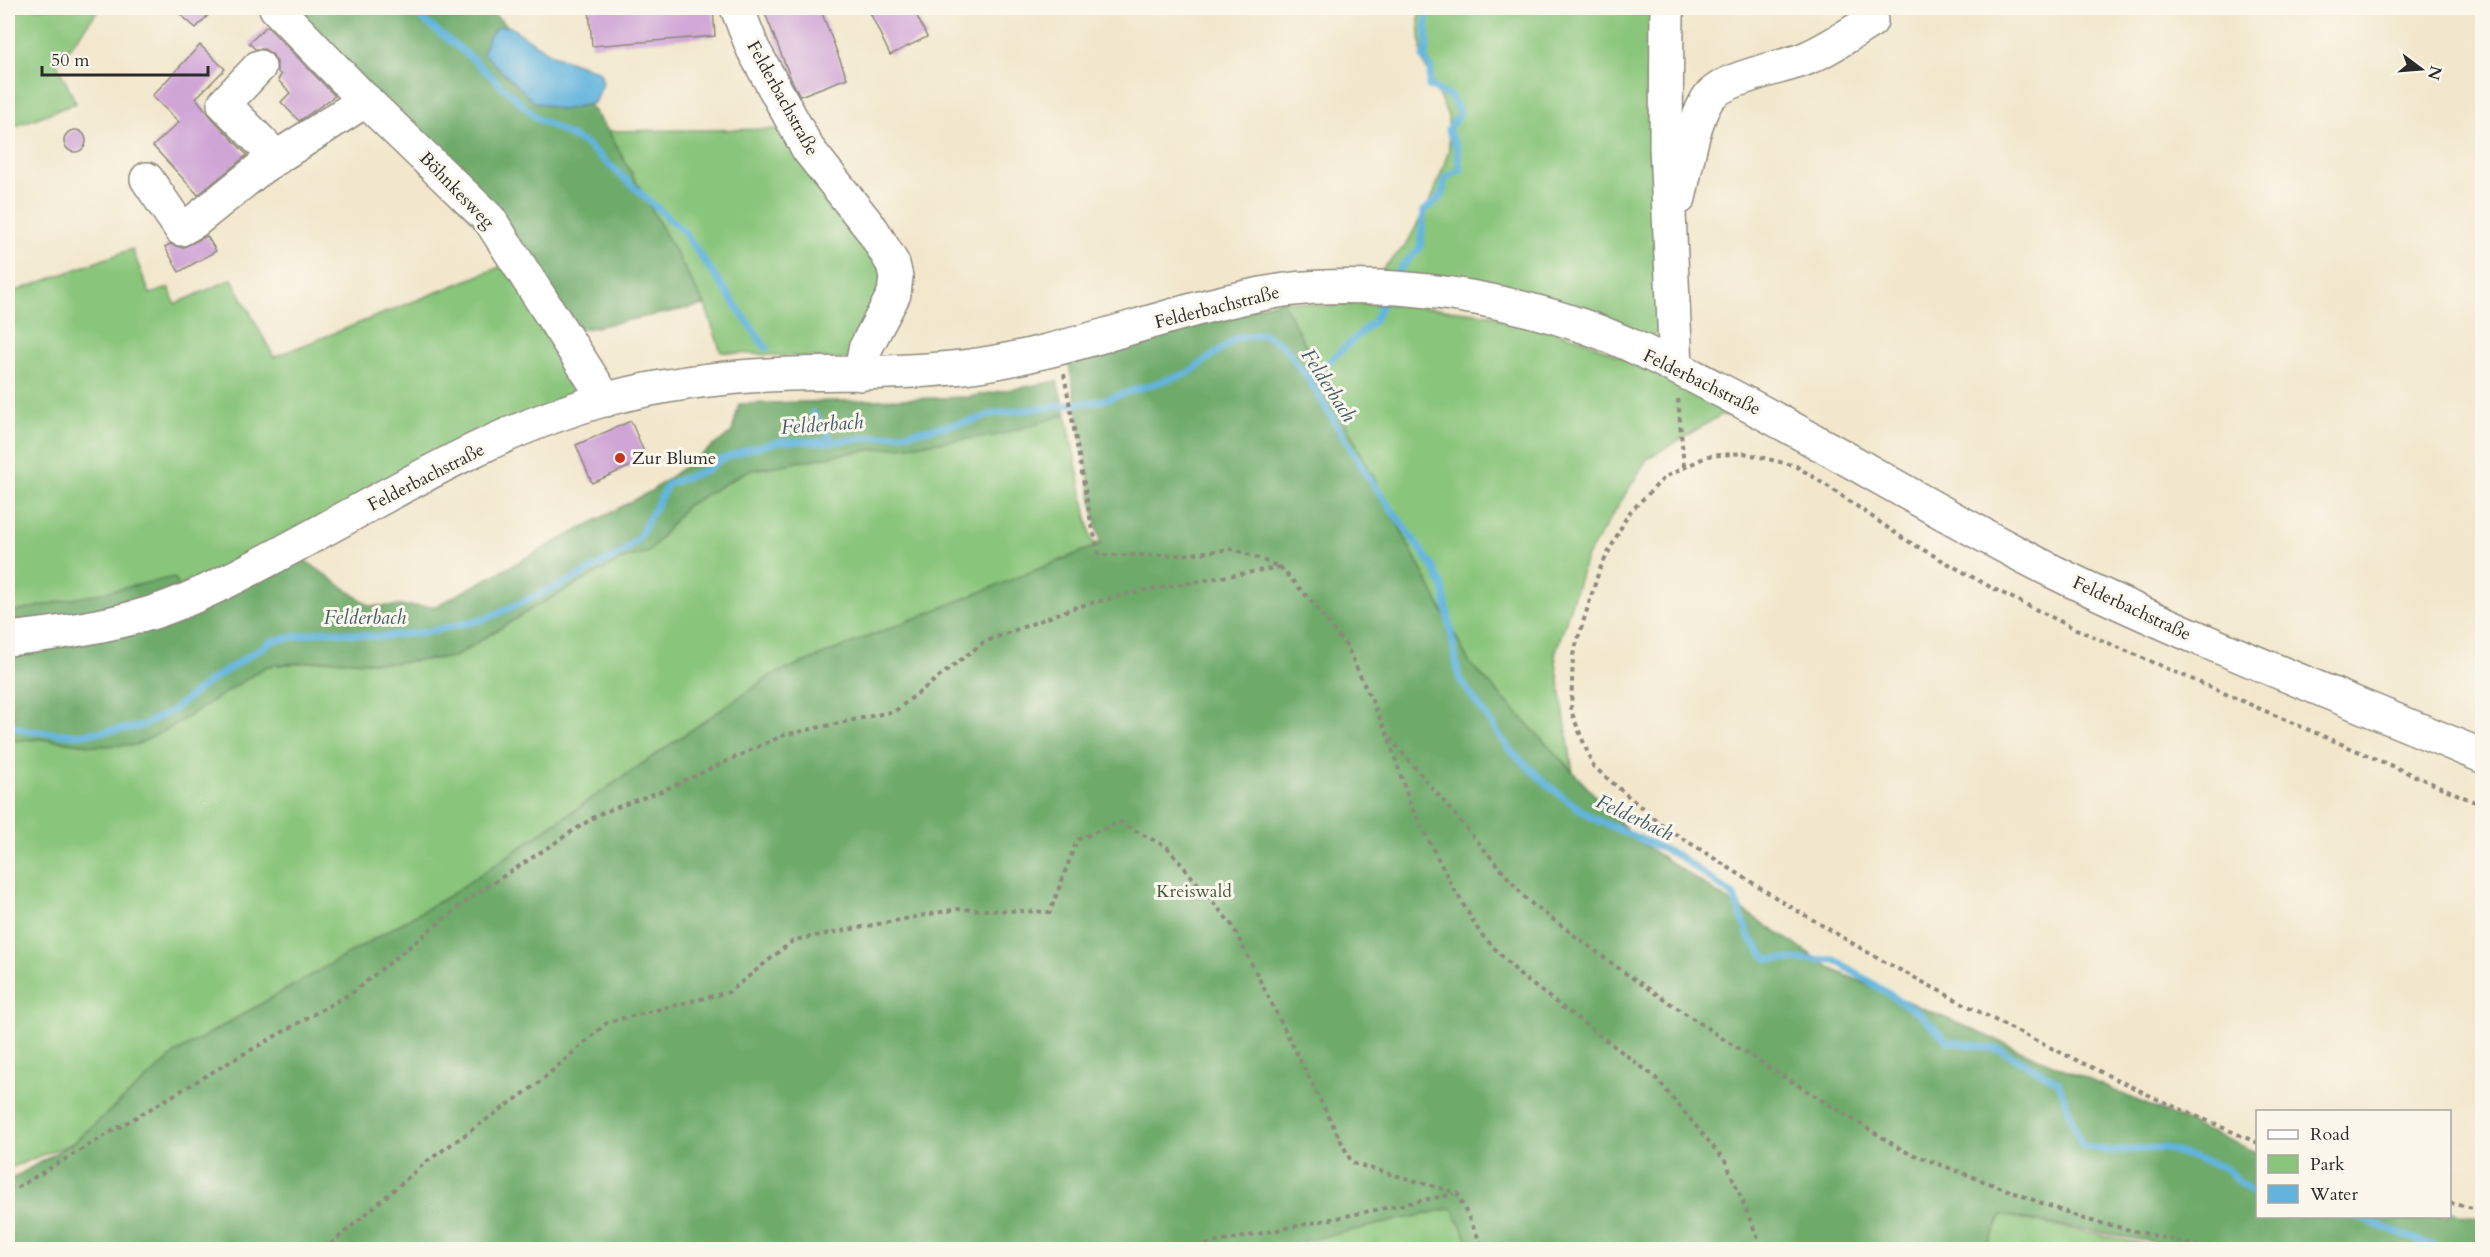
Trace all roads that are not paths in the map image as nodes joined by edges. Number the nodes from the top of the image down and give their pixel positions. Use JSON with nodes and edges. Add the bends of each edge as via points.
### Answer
{"nodes":[{"id":1,"x":276,"y":8,"type":"edge"},
{"id":2,"x":737,"y":8,"type":"edge"},
{"id":3,"x":1667,"y":8,"type":"edge"},
{"id":4,"x":1868,"y":8,"type":"edge"},
{"id":5,"x":259,"y":67,"type":"dead end"},
{"id":6,"x":366,"y":100,"type":"junction"},
{"id":7,"x":277,"y":158,"type":"junction"},
{"id":8,"x":147,"y":179,"type":"dead end"},
{"id":9,"x":1669,"y":237,"type":"junction"},
{"id":10,"x":1676,"y":367,"type":"junction"},
{"id":11,"x":861,"y":374,"type":"junction"},
{"id":12,"x":606,"y":399,"type":"junction"},
{"id":13,"x":8,"y":639,"type":"edge"},
{"id":14,"x":2482,"y":756,"type":"edge"}],
"edges":[{"from":1,"to":6,"type":"street","name":"Böhnkesweg"},
{"from":2,"to":11,"type":"street","name":"Felderbachstraße","via":[[753,49],[808,149],[873,231],[893,264],[894,294],[865,349]]},
{"from":3,"to":9,"type":"street"},
{"from":4,"to":9,"type":"street","via":[[1871,21],[1808,58],[1764,69],[1707,98]]},
{"from":5,"to":7,"type":"street","via":[[224,104]]},
{"from":6,"to":7,"type":"street"},
{"from":6,"to":12,"type":"street","name":"Böhnkesweg","via":[[490,220]]},
{"from":7,"to":8,"type":"street","via":[[181,229]]},
{"from":9,"to":10,"type":"street"},
{"from":10,"to":11,"type":"street","name":"Felderbachstraße","via":[[1589,328],[1486,299],[1377,287],[1289,290],[1216,304],[1060,348],[978,364]]},
{"from":10,"to":14,"type":"street","name":"Felderbachstraße","via":[[2052,571],[2260,666]]},
{"from":11,"to":12,"type":"street","name":"Felderbachstraße","via":[[732,378]]},
{"from":12,"to":13,"type":"street","name":"Felderbachstraße","via":[[525,428],[444,464],[245,572],[154,612],[63,633]]}]}
